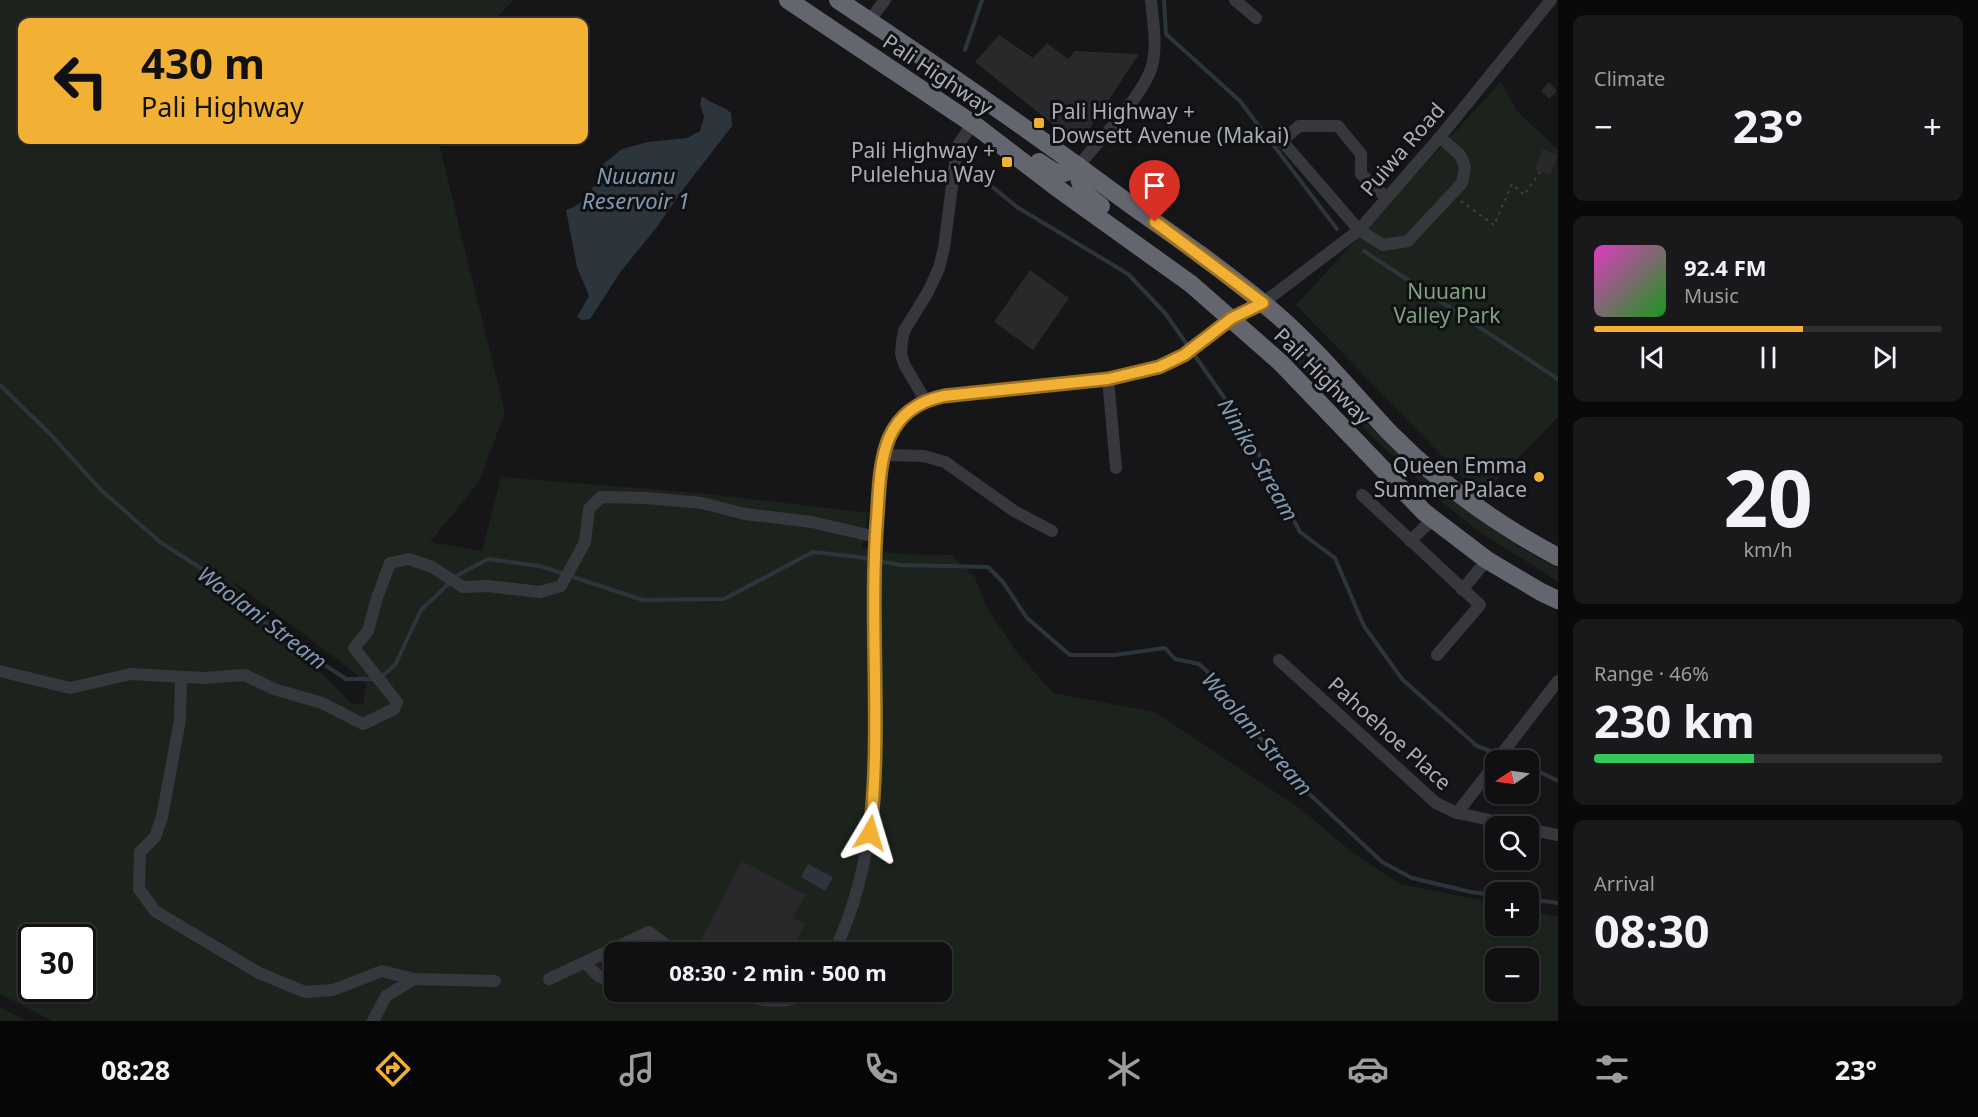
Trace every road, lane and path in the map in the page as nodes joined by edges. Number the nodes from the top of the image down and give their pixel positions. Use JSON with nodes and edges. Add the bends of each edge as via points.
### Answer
{"nodes":[{"id":1,"x":788,"y":0,"type":"edge"},
{"id":2,"x":838,"y":0,"type":"edge"},
{"id":3,"x":885,"y":0,"type":"edge"},
{"id":4,"x":1151,"y":0,"type":"edge"},
{"id":5,"x":1235,"y":0,"type":"edge"},
{"id":6,"x":1555,"y":1,"type":"edge"},
{"id":7,"x":1256,"y":18,"type":"dead end"},
{"id":8,"x":869,"y":21,"type":"junction"},
{"id":9,"x":974,"y":125,"type":"junction"},
{"id":10,"x":1440,"y":136,"type":"junction"},
{"id":11,"x":1078,"y":166,"type":"junction"},
{"id":12,"x":1540,"y":172,"type":"dead end"},
{"id":13,"x":1453,"y":192,"type":"junction"},
{"id":14,"x":1387,"y":198,"type":"junction"},
{"id":15,"x":1359,"y":230,"type":"junction"},
{"id":16,"x":1133,"y":242,"type":"junction"},
{"id":17,"x":1263,"y":303,"type":"junction"},
{"id":18,"x":1232,"y":318,"type":"junction"},
{"id":19,"x":1108,"y":379,"type":"junction"},
{"id":20,"x":925,"y":400,"type":"junction"},
{"id":21,"x":885,"y":455,"type":"junction"},
{"id":22,"x":1116,"y":468,"type":"dead end"},
{"id":23,"x":1362,"y":495,"type":"dead end"},
{"id":24,"x":1433,"y":519,"type":"junction"},
{"id":25,"x":1052,"y":531,"type":"dead end"},
{"id":26,"x":876,"y":542,"type":"junction"},
{"id":27,"x":1410,"y":542,"type":"junction"},
{"id":28,"x":1558,"y":557,"type":"edge"},
{"id":29,"x":1487,"y":560,"type":"junction"},
{"id":30,"x":1462,"y":590,"type":"junction"},
{"id":31,"x":1558,"y":600,"type":"edge"},
{"id":32,"x":1437,"y":655,"type":"dead end"},
{"id":33,"x":1279,"y":660,"type":"dead end"},
{"id":34,"x":0,"y":671,"type":"edge"},
{"id":35,"x":181,"y":677,"type":"junction"},
{"id":36,"x":1558,"y":681,"type":"edge"},
{"id":37,"x":1505,"y":750,"type":"edge"},
{"id":38,"x":1485,"y":776,"type":"edge"},
{"id":39,"x":1457,"y":813,"type":"junction"},
{"id":40,"x":1485,"y":819,"type":"edge"},
{"id":41,"x":1539,"y":831,"type":"edge"},
{"id":42,"x":1558,"y":835,"type":"edge"},
{"id":43,"x":629,"y":942,"type":"edge"},
{"id":44,"x":662,"y":942,"type":"edge"},
{"id":45,"x":839,"y":942,"type":"edge"},
{"id":46,"x":604,"y":954,"type":"edge"},
{"id":47,"x":586,"y":963,"type":"junction"},
{"id":48,"x":414,"y":979,"type":"junction"},
{"id":49,"x":549,"y":979,"type":"dead end"},
{"id":50,"x":604,"y":979,"type":"edge"},
{"id":51,"x":495,"y":981,"type":"dead end"},
{"id":52,"x":373,"y":1021,"type":"edge"}],
"edges":[{"from":1,"to":9,"type":"highway","name":"Pali Highway"},
{"from":2,"to":8,"type":"highway","name":"Pali Highway"},
{"from":3,"to":8,"type":"street"},
{"from":4,"to":11,"type":"street","via":[[1155,48],[1151,69],[1139,92]]},
{"from":5,"to":7,"type":"street"},
{"from":6,"to":10,"type":"street","name":"Puiwa Road"},
{"from":8,"to":11,"type":"highway","name":"Pali Highway"},
{"from":9,"to":11,"type":"highway","via":[[988,124],[1058,174],[1067,174]]},
{"from":9,"to":16,"type":"highway","name":"Pali Highway"},
{"from":9,"to":20,"type":"street","via":[[957,147],[939,268],[902,341],[904,364]]},
{"from":10,"to":13,"type":"street","via":[[1460,154],[1465,168],[1462,183]]},
{"from":10,"to":14,"type":"street","name":"Puiwa Road"},
{"from":11,"to":16,"type":"highway","via":[[1079,184],[1086,195],[1128,227]]},
{"from":11,"to":17,"type":"highway","name":"Pali Highway"},
{"from":12,"to":13,"type":"path","via":[[1524,195],[1512,184],[1494,225]]},
{"from":13,"to":15,"type":"street","via":[[1408,241],[1383,245]]},
{"from":14,"to":15,"type":"street","name":"Puiwa Road"},
{"from":14,"to":15,"type":"street","via":[[1361,174],[1361,154],[1338,126],[1299,126],[1282,141]]},
{"from":15,"to":17,"type":"street","name":"Puiwa Road"},
{"from":16,"to":18,"type":"highway","name":"Pali Highway"},
{"from":17,"to":18,"type":"street","name":"Puiwa Road"},
{"from":17,"to":28,"type":"highway","name":"Pali Highway","via":[[1301,335],[1428,469],[1481,512]]},
{"from":18,"to":19,"type":"street","name":"Puiwa Road","via":[[1184,355],[1159,367]]},
{"from":18,"to":24,"type":"highway","name":"Pali Highway"},
{"from":19,"to":20,"type":"street","name":"Puiwa Road"},
{"from":19,"to":22,"type":"street"},
{"from":20,"to":21,"type":"street","via":[[897,424]]},
{"from":21,"to":25,"type":"street","via":[[924,456],[945,462],[1014,511]]},
{"from":21,"to":26,"type":"street"},
{"from":23,"to":27,"type":"street"},
{"from":24,"to":27,"type":"street"},
{"from":24,"to":29,"type":"highway","name":"Pali Highway"},
{"from":26,"to":35,"type":"street","via":[[812,522],[702,503],[601,497],[589,509],[585,542],[561,586],[540,592],[463,587],[432,567],[409,559],[390,563],[368,632],[354,648],[397,702],[394,709],[363,724],[322,703],[274,689],[245,675]]},
{"from":26,"to":45,"type":"street","via":[[875,790],[858,889]]},
{"from":27,"to":30,"type":"street"},
{"from":29,"to":30,"type":"street"},
{"from":29,"to":31,"type":"highway","name":"Pali Highway"},
{"from":30,"to":32,"type":"street","via":[[1480,604]]},
{"from":33,"to":39,"type":"street","name":"Pahoehoe Place","via":[[1436,803]]},
{"from":34,"to":35,"type":"street","via":[[70,688],[131,674]]},
{"from":35,"to":48,"type":"street","via":[[180,720],[162,818],[155,837],[140,852],[139,889],[155,911],[259,973],[305,992],[333,990],[382,971]]},
{"from":36,"to":37,"type":"street"},
{"from":38,"to":39,"type":"street"},
{"from":39,"to":40,"type":"street","name":"Pahoehoe Place"},
{"from":41,"to":42,"type":"street"},
{"from":43,"to":44,"type":"street","via":[[649,932]]},
{"from":46,"to":47,"type":"street"},
{"from":47,"to":49,"type":"street"},
{"from":47,"to":50,"type":"street"},
{"from":48,"to":51,"type":"street"},
{"from":48,"to":52,"type":"street","via":[[386,996]]}]}
